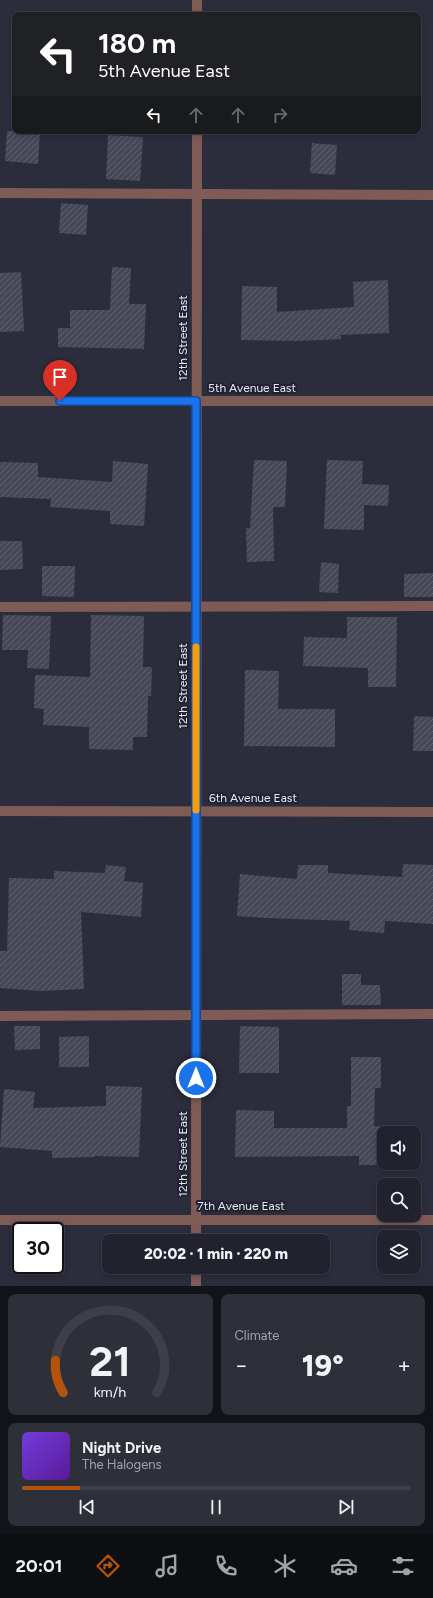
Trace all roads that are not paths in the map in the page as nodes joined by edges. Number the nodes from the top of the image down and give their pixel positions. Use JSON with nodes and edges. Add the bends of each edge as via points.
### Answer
{"nodes":[{"id":1,"x":197,"y":0,"type":"edge"},
{"id":2,"x":197,"y":12,"type":"edge"},
{"id":3,"x":197,"y":134,"type":"edge"},
{"id":4,"x":0,"y":193,"type":"edge"},
{"id":5,"x":197,"y":193,"type":"junction"},
{"id":6,"x":433,"y":195,"type":"edge"},
{"id":7,"x":0,"y":401,"type":"edge"},
{"id":8,"x":196,"y":401,"type":"junction"},
{"id":9,"x":433,"y":401,"type":"edge"},
{"id":10,"x":433,"y":606,"type":"edge"},
{"id":11,"x":0,"y":607,"type":"edge"},
{"id":12,"x":196,"y":607,"type":"junction"},
{"id":13,"x":0,"y":810,"type":"edge"},
{"id":14,"x":196,"y":811,"type":"junction"},
{"id":15,"x":433,"y":812,"type":"edge"},
{"id":16,"x":433,"y":1014,"type":"edge"},
{"id":17,"x":196,"y":1015,"type":"junction"},
{"id":18,"x":0,"y":1016,"type":"edge"},
{"id":19,"x":196,"y":1219,"type":"junction"},
{"id":20,"x":0,"y":1220,"type":"edge"},
{"id":21,"x":433,"y":1220,"type":"edge"},
{"id":22,"x":196,"y":1234,"type":"edge"},
{"id":23,"x":196,"y":1274,"type":"edge"},
{"id":24,"x":196,"y":1286,"type":"edge"}],
"edges":[{"from":1,"to":2,"type":"street"},
{"from":3,"to":5,"type":"street","name":"12th Street East"},
{"from":4,"to":5,"type":"street"},
{"from":5,"to":6,"type":"street"},
{"from":5,"to":8,"type":"street","name":"12th Street East"},
{"from":7,"to":8,"type":"street","name":"5th Avenue East"},
{"from":8,"to":9,"type":"street","name":"5th Avenue East"},
{"from":8,"to":12,"type":"street","name":"12th Street East"},
{"from":10,"to":12,"type":"street"},
{"from":11,"to":12,"type":"street"},
{"from":12,"to":14,"type":"street","name":"12th Street East"},
{"from":13,"to":14,"type":"street","name":"6th Avenue East"},
{"from":14,"to":15,"type":"street","name":"6th Avenue East"},
{"from":14,"to":17,"type":"street","name":"12th Street East"},
{"from":16,"to":17,"type":"street"},
{"from":17,"to":18,"type":"street"},
{"from":17,"to":19,"type":"street","name":"12th Street East"},
{"from":19,"to":20,"type":"street","name":"7th Avenue East"},
{"from":19,"to":21,"type":"street","name":"7th Avenue East"},
{"from":19,"to":22,"type":"street","name":"12th Street East"},
{"from":23,"to":24,"type":"street"}]}
